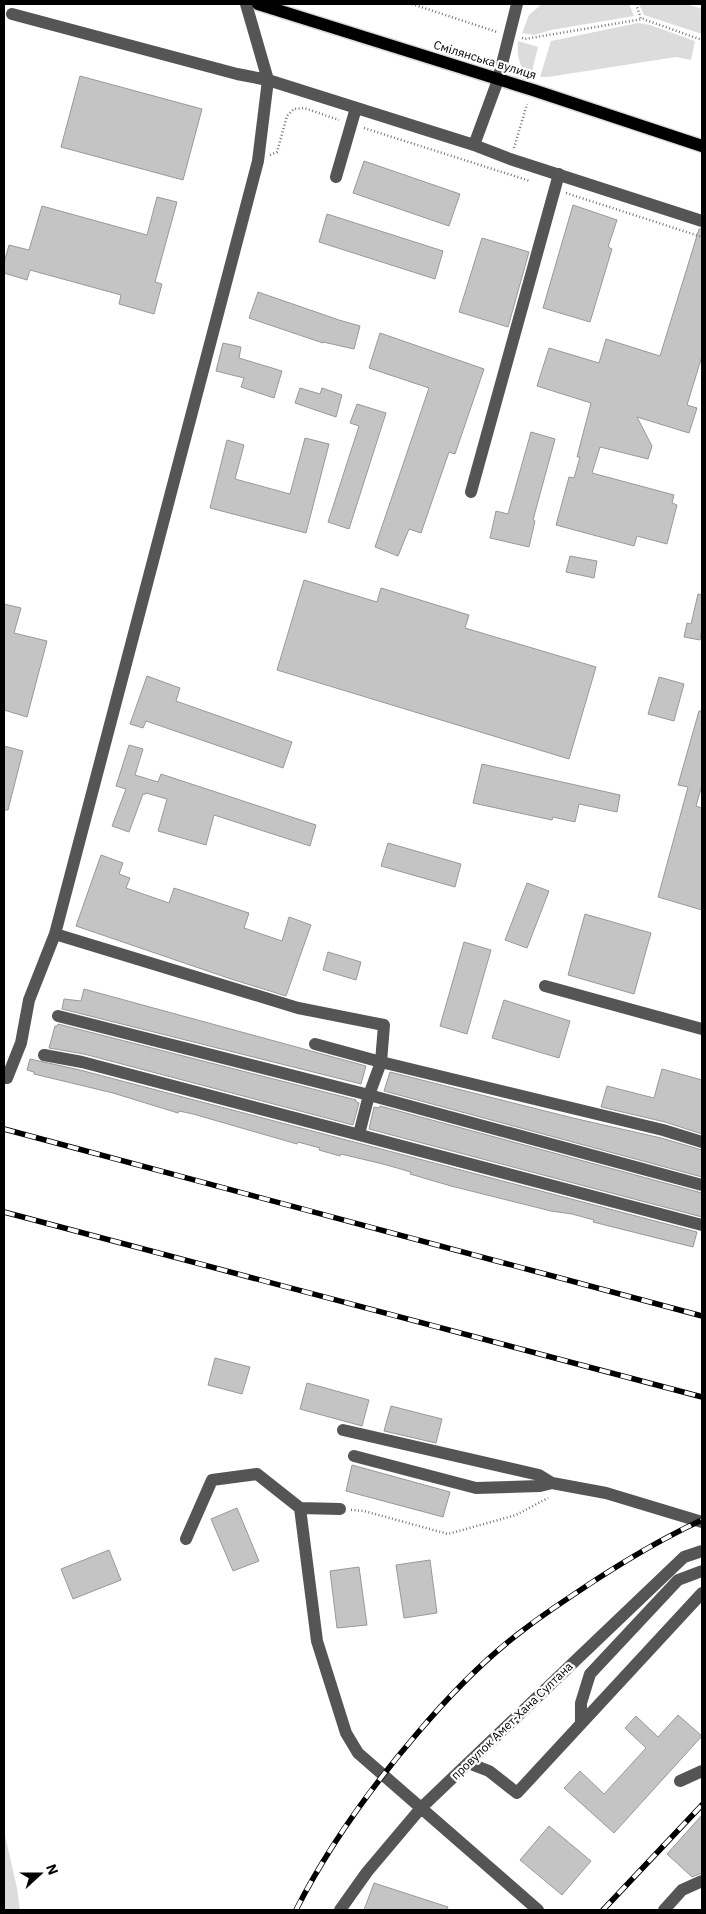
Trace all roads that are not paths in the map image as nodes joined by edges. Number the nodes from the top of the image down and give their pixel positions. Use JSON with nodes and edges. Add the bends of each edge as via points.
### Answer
{"nodes":[{"id":1,"x":246,"y":4,"type":"edge"},
{"id":2,"x":258,"y":4,"type":"edge"},
{"id":3,"x":517,"y":4,"type":"edge"},
{"id":4,"x":12,"y":14,"type":"dead end"},
{"id":5,"x":268,"y":80,"type":"junction"},
{"id":6,"x":498,"y":80,"type":"junction"},
{"id":7,"x":356,"y":108,"type":"junction"},
{"id":8,"x":474,"y":145,"type":"junction"},
{"id":9,"x":702,"y":146,"type":"edge"},
{"id":10,"x":559,"y":174,"type":"junction"},
{"id":11,"x":336,"y":177,"type":"dead end"},
{"id":12,"x":702,"y":221,"type":"edge"},
{"id":13,"x":471,"y":492,"type":"dead end"},
{"id":14,"x":55,"y":934,"type":"junction"},
{"id":15,"x":545,"y":986,"type":"dead end"},
{"id":16,"x":58,"y":1016,"type":"dead end"},
{"id":17,"x":702,"y":1029,"type":"edge"},
{"id":18,"x":315,"y":1044,"type":"dead end"},
{"id":19,"x":44,"y":1055,"type":"dead end"},
{"id":20,"x":381,"y":1062,"type":"junction"},
{"id":21,"x":4,"y":1078,"type":"edge"},
{"id":22,"x":369,"y":1095,"type":"junction"},
{"id":23,"x":359,"y":1134,"type":"junction"},
{"id":24,"x":702,"y":1142,"type":"edge"},
{"id":25,"x":702,"y":1185,"type":"edge"},
{"id":26,"x":702,"y":1225,"type":"edge"},
{"id":27,"x":343,"y":1430,"type":"dead end"},
{"id":28,"x":354,"y":1456,"type":"dead end"},
{"id":29,"x":552,"y":1483,"type":"junction"},
{"id":30,"x":300,"y":1508,"type":"junction"},
{"id":31,"x":340,"y":1509,"type":"road end"},
{"id":32,"x":702,"y":1522,"type":"edge"},
{"id":33,"x":186,"y":1539,"type":"dead end"},
{"id":34,"x":702,"y":1551,"type":"edge"},
{"id":35,"x":702,"y":1571,"type":"edge"},
{"id":36,"x":702,"y":1593,"type":"edge"},
{"id":37,"x":581,"y":1724,"type":"junction"},
{"id":38,"x":468,"y":1763,"type":"junction"},
{"id":39,"x":702,"y":1771,"type":"edge"},
{"id":40,"x":680,"y":1781,"type":"dead end"},
{"id":41,"x":421,"y":1808,"type":"junction"},
{"id":42,"x":702,"y":1881,"type":"edge"},
{"id":43,"x":340,"y":1910,"type":"edge"},
{"id":44,"x":538,"y":1910,"type":"edge"},
{"id":45,"x":664,"y":1910,"type":"edge"}],
"edges":[{"from":1,"to":5,"type":"street"},
{"from":2,"to":6,"type":"main road","name":"Смілянська вулиця"},
{"from":3,"to":6,"type":"street"},
{"from":4,"to":5,"type":"street"},
{"from":5,"to":7,"type":"street"},
{"from":5,"to":14,"type":"street","via":[[258,161]]},
{"from":6,"to":8,"type":"street"},
{"from":6,"to":9,"type":"main road","name":"Смілянська вулиця"},
{"from":7,"to":8,"type":"street"},
{"from":7,"to":11,"type":"street"},
{"from":8,"to":10,"type":"street"},
{"from":10,"to":12,"type":"street"},
{"from":10,"to":13,"type":"street"},
{"from":14,"to":20,"type":"street","via":[[298,1008],[384,1025]]},
{"from":14,"to":21,"type":"street","via":[[29,1000],[20,1043],[7,1078]]},
{"from":15,"to":17,"type":"street"},
{"from":16,"to":22,"type":"street"},
{"from":18,"to":20,"type":"street"},
{"from":19,"to":23,"type":"street"},
{"from":20,"to":22,"type":"street"},
{"from":20,"to":24,"type":"street"},
{"from":22,"to":23,"type":"street"},
{"from":22,"to":25,"type":"street"},
{"from":23,"to":26,"type":"street"},
{"from":27,"to":29,"type":"street","via":[[539,1475]]},
{"from":28,"to":29,"type":"street","via":[[476,1488]]},
{"from":29,"to":32,"type":"street","via":[[606,1492]]},
{"from":30,"to":31,"type":"street"},
{"from":30,"to":33,"type":"street","via":[[257,1474],[212,1480]]},
{"from":30,"to":41,"type":"street","via":[[317,1642],[346,1733],[358,1753]]},
{"from":34,"to":38,"type":"street","name":"провулок Амет-Хана Султана","via":[[684,1557]]},
{"from":35,"to":37,"type":"street","via":[[678,1580],[590,1674],[581,1702]]},
{"from":36,"to":37,"type":"street"},
{"from":37,"to":38,"type":"street","via":[[517,1793],[489,1771]]},
{"from":38,"to":41,"type":"street","name":"провулок Амет-Хана Султана"},
{"from":39,"to":40,"type":"street"},
{"from":41,"to":43,"type":"street","name":"провулок Амет-Хана Султана"},
{"from":41,"to":44,"type":"street"},
{"from":42,"to":45,"type":"street","via":[[682,1890]]}]}
